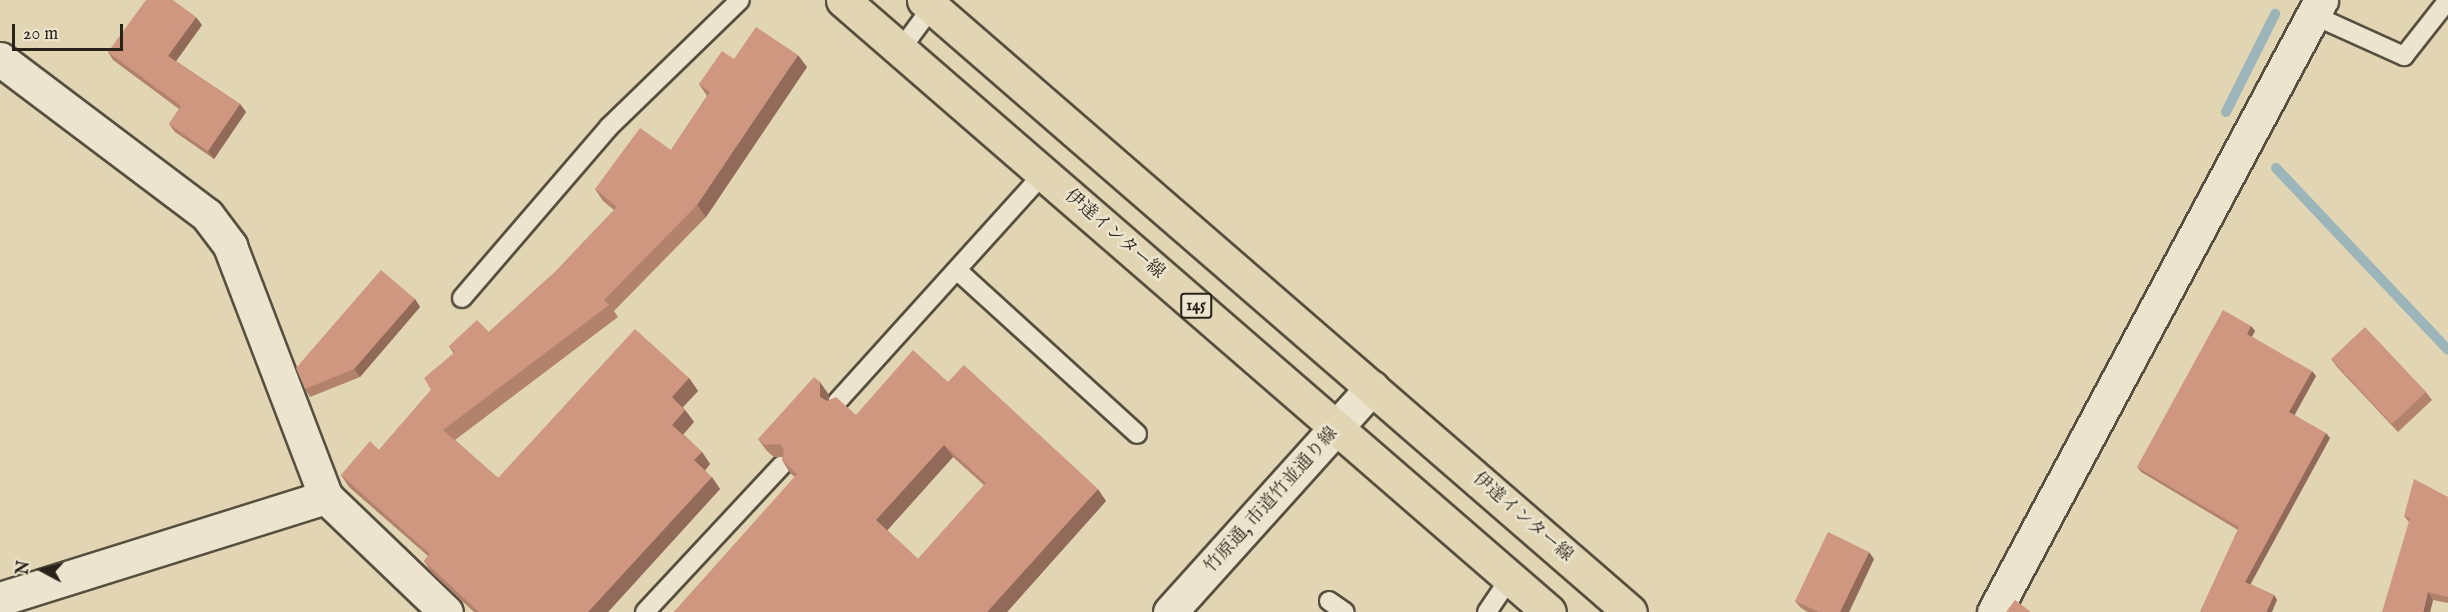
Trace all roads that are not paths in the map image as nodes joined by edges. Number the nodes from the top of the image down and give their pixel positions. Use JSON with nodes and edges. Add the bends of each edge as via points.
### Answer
{"nodes":[{"id":1,"x":740,"y":0,"type":"edge"},
{"id":2,"x":843,"y":0,"type":"edge"},
{"id":3,"x":2448,"y":0,"type":"edge"},
{"id":4,"x":928,"y":3,"type":"edge"},
{"id":5,"x":2317,"y":7,"type":"edge"},
{"id":6,"x":901,"y":49,"type":"junction"},
{"id":7,"x":0,"y":59,"type":"edge"},
{"id":8,"x":1043,"y":174,"type":"junction"},
{"id":9,"x":958,"y":271,"type":"junction"},
{"id":10,"x":462,"y":298,"type":"dead end"},
{"id":11,"x":1372,"y":388,"type":"junction"},
{"id":12,"x":837,"y":402,"type":"edge"},
{"id":13,"x":1338,"y":429,"type":"junction"},
{"id":14,"x":1137,"y":434,"type":"dead end"},
{"id":15,"x":782,"y":465,"type":"edge"},
{"id":16,"x":326,"y":497,"type":"junction"},
{"id":17,"x":1510,"y":578,"type":"junction"},
{"id":18,"x":0,"y":599,"type":"edge"},
{"id":19,"x":1329,"y":601,"type":"dead end"},
{"id":20,"x":446,"y":612,"type":"edge"},
{"id":21,"x":645,"y":612,"type":"edge"},
{"id":22,"x":1170,"y":612,"type":"edge"},
{"id":23,"x":1345,"y":612,"type":"edge"},
{"id":24,"x":1487,"y":612,"type":"edge"},
{"id":25,"x":1550,"y":612,"type":"edge"},
{"id":26,"x":1630,"y":612,"type":"edge"},
{"id":27,"x":1994,"y":612,"type":"edge"}],
"edges":[{"from":1,"to":10,"type":"lane","via":[[609,128]]},
{"from":2,"to":6,"type":"main road","name":"伊達インター線","number":"145"},
{"from":3,"to":5,"type":"lane","via":[[2404,56]]},
{"from":4,"to":6,"type":"lane"},
{"from":4,"to":11,"type":"main road","name":"伊達インター線"},
{"from":5,"to":27,"type":"street"},
{"from":6,"to":8,"type":"main road","name":"伊達インター線","number":"145"},
{"from":7,"to":16,"type":"street","via":[[207,215],[230,246]]},
{"from":8,"to":9,"type":"lane"},
{"from":8,"to":13,"type":"main road","name":"伊達インター線","number":"145"},
{"from":9,"to":12,"type":"lane"},
{"from":9,"to":14,"type":"lane"},
{"from":11,"to":13,"type":"street","name":"竹原通, 市道竹並通り線"},
{"from":11,"to":26,"type":"main road","name":"伊達インター線"},
{"from":13,"to":17,"type":"main road","name":"伊達インター線","number":"145"},
{"from":13,"to":22,"type":"street","name":"竹原通, 市道竹並通り線"},
{"from":15,"to":21,"type":"lane"},
{"from":16,"to":18,"type":"street"},
{"from":16,"to":20,"type":"street"},
{"from":17,"to":24,"type":"lane"},
{"from":17,"to":25,"type":"main road","name":"伊達インター線","number":"145"},
{"from":19,"to":23,"type":"lane"}]}
